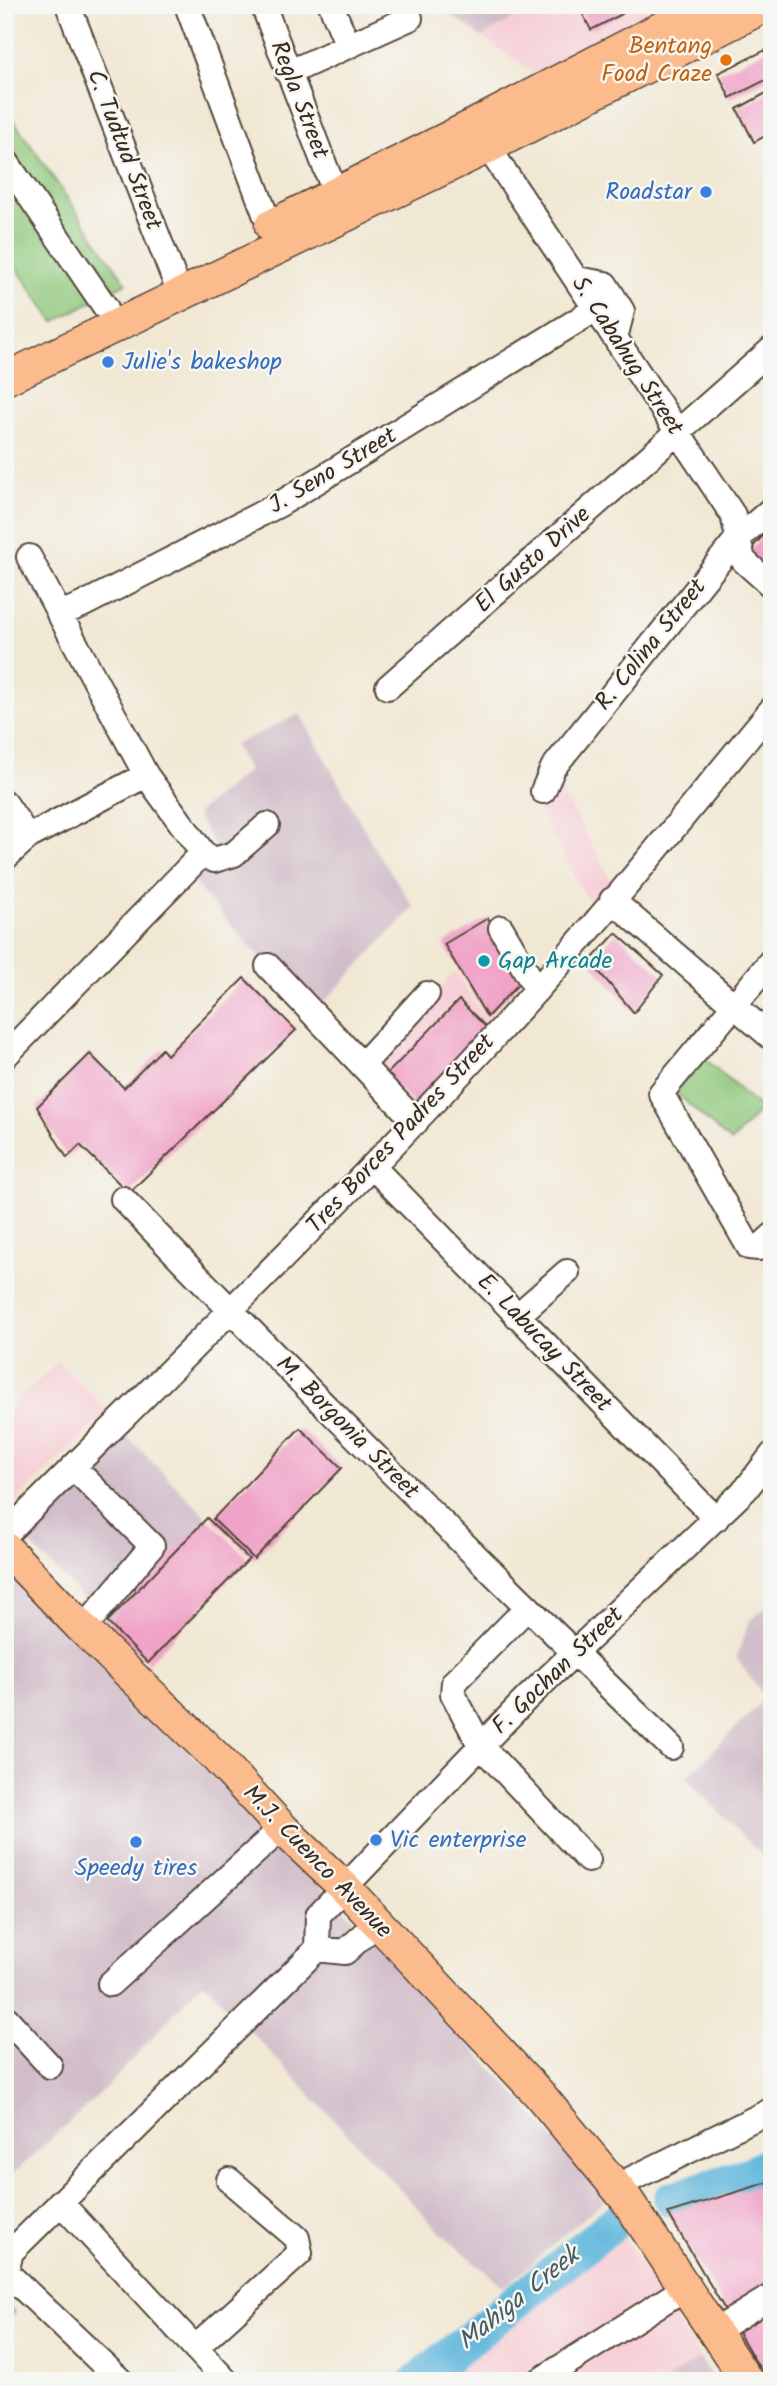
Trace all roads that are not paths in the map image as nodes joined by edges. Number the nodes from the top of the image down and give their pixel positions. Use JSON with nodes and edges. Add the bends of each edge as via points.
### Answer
{"nodes":[{"id":1,"x":68,"y":5,"type":"edge"},
{"id":2,"x":187,"y":5,"type":"edge"},
{"id":3,"x":262,"y":5,"type":"edge"},
{"id":4,"x":331,"y":5,"type":"edge"},
{"id":5,"x":767,"y":5,"type":"edge"},
{"id":6,"x":707,"y":6,"type":"edge"},
{"id":7,"x":410,"y":18,"type":"dead end"},
{"id":8,"x":678,"y":22,"type":"edge"},
{"id":9,"x":348,"y":46,"type":"junction"},
{"id":10,"x":288,"y":73,"type":"junction"},
{"id":11,"x":481,"y":136,"type":"junction"},
{"id":12,"x":5,"y":160,"type":"edge"},
{"id":13,"x":336,"y":195,"type":"junction"},
{"id":14,"x":270,"y":227,"type":"junction"},
{"id":15,"x":577,"y":279,"type":"junction"},
{"id":16,"x":176,"y":285,"type":"junction"},
{"id":17,"x":106,"y":308,"type":"junction"},
{"id":18,"x":596,"y":309,"type":"junction"},
{"id":19,"x":615,"y":338,"type":"junction"},
{"id":20,"x":772,"y":349,"type":"edge"},
{"id":21,"x":5,"y":356,"type":"edge"},
{"id":22,"x":5,"y":379,"type":"edge"},
{"id":23,"x":676,"y":432,"type":"junction"},
{"id":24,"x":772,"y":509,"type":"edge"},
{"id":25,"x":737,"y":539,"type":"junction"},
{"id":26,"x":29,"y":557,"type":"dead end"},
{"id":27,"x":772,"y":586,"type":"edge"},
{"id":28,"x":59,"y":614,"type":"junction"},
{"id":29,"x":388,"y":687,"type":"dead end"},
{"id":30,"x":772,"y":709,"type":"edge"},
{"id":31,"x":146,"y":775,"type":"junction"},
{"id":32,"x":543,"y":791,"type":"dead end"},
{"id":33,"x":5,"y":803,"type":"edge"},
{"id":34,"x":267,"y":825,"type":"dead end"},
{"id":35,"x":28,"y":837,"type":"junction"},
{"id":36,"x":203,"y":852,"type":"junction"},
{"id":37,"x":5,"y":858,"type":"edge"},
{"id":38,"x":612,"y":900,"type":"junction"},
{"id":39,"x":501,"y":928,"type":"dead end"},
{"id":40,"x":772,"y":960,"type":"edge"},
{"id":41,"x":268,"y":967,"type":"dead end"},
{"id":42,"x":537,"y":990,"type":"junction"},
{"id":43,"x":427,"y":994,"type":"dead end"},
{"id":44,"x":734,"y":1005,"type":"junction"},
{"id":45,"x":772,"y":1038,"type":"edge"},
{"id":46,"x":5,"y":1056,"type":"edge"},
{"id":47,"x":363,"y":1064,"type":"junction"},
{"id":48,"x":416,"y":1122,"type":"junction"},
{"id":49,"x":373,"y":1167,"type":"junction"},
{"id":50,"x":123,"y":1199,"type":"dead end"},
{"id":51,"x":772,"y":1236,"type":"edge"},
{"id":52,"x":567,"y":1272,"type":"dead end"},
{"id":53,"x":231,"y":1311,"type":"junction"},
{"id":54,"x":517,"y":1316,"type":"junction"},
{"id":55,"x":772,"y":1455,"type":"edge"},
{"id":56,"x":73,"y":1467,"type":"junction"},
{"id":57,"x":716,"y":1518,"type":"junction"},
{"id":58,"x":5,"y":1535,"type":"edge"},
{"id":59,"x":5,"y":1548,"type":"edge"},
{"id":60,"x":528,"y":1606,"type":"junction"},
{"id":61,"x":83,"y":1629,"type":"junction"},
{"id":62,"x":575,"y":1653,"type":"junction"},
{"id":63,"x":480,"y":1745,"type":"junction"},
{"id":64,"x":671,"y":1747,"type":"dead end"},
{"id":65,"x":282,"y":1828,"type":"junction"},
{"id":66,"x":588,"y":1860,"type":"dead end"},
{"id":67,"x":345,"y":1888,"type":"junction"},
{"id":68,"x":377,"y":1923,"type":"junction"},
{"id":69,"x":317,"y":1949,"type":"junction"},
{"id":70,"x":110,"y":1984,"type":"dead end"},
{"id":71,"x":5,"y":2017,"type":"edge"},
{"id":72,"x":50,"y":2066,"type":"dead end"},
{"id":73,"x":772,"y":2110,"type":"edge"},
{"id":74,"x":229,"y":2180,"type":"dead end"},
{"id":75,"x":60,"y":2202,"type":"junction"},
{"id":76,"x":628,"y":2203,"type":"junction"},
{"id":77,"x":685,"y":2288,"type":"junction"},
{"id":78,"x":772,"y":2295,"type":"edge"},
{"id":79,"x":715,"y":2331,"type":"junction"},
{"id":80,"x":195,"y":2348,"type":"junction"},
{"id":81,"x":121,"y":2381,"type":"edge"},
{"id":82,"x":226,"y":2381,"type":"edge"},
{"id":83,"x":539,"y":2381,"type":"edge"},
{"id":84,"x":747,"y":2381,"type":"edge"}],
"edges":[{"from":1,"to":16,"type":"street","name":"C. Tudtud Street"},
{"from":2,"to":14,"type":"street"},
{"from":3,"to":10,"type":"street","name":"Regla Street"},
{"from":4,"to":9,"type":"street"},
{"from":5,"to":8,"type":"main road"},
{"from":6,"to":8,"type":"main road"},
{"from":7,"to":9,"type":"street"},
{"from":8,"to":11,"type":"main road"},
{"from":9,"to":10,"type":"street"},
{"from":10,"to":13,"type":"street","name":"Regla Street"},
{"from":11,"to":13,"type":"main road"},
{"from":11,"to":15,"type":"street","name":"S. Cabahug Street"},
{"from":11,"to":16,"type":"main road"},
{"from":12,"to":17,"type":"street"},
{"from":13,"to":14,"type":"main road"},
{"from":14,"to":16,"type":"main road"},
{"from":15,"to":18,"type":"street","name":"S. Cabahug Street"},
{"from":15,"to":19,"type":"street","via":[[605,284],[622,311]]},
{"from":16,"to":17,"type":"main road"},
{"from":16,"to":22,"type":"main road"},
{"from":17,"to":21,"type":"main road"},
{"from":18,"to":19,"type":"street","name":"S. Cabahug Street"},
{"from":18,"to":28,"type":"street","name":"J. Seno Street","via":[[280,504]]},
{"from":19,"to":23,"type":"street","name":"S. Cabahug Street"},
{"from":20,"to":23,"type":"street","name":"El Gusto Drive"},
{"from":23,"to":25,"type":"street","name":"S. Cabahug Street","via":[[733,515]]},
{"from":23,"to":29,"type":"street","name":"El Gusto Drive"},
{"from":24,"to":25,"type":"street","name":"R. Colina Street"},
{"from":25,"to":27,"type":"street","name":"S. Cabahug Street","via":[[743,560]]},
{"from":25,"to":32,"type":"street","name":"R. Colina Street","via":[[553,768]]},
{"from":26,"to":28,"type":"street"},
{"from":28,"to":31,"type":"street"},
{"from":30,"to":38,"type":"street","name":"Tres Borces Padres Street"},
{"from":31,"to":35,"type":"street"},
{"from":31,"to":36,"type":"street"},
{"from":33,"to":35,"type":"street"},
{"from":34,"to":36,"type":"street","via":[[234,854],[214,860]]},
{"from":35,"to":37,"type":"street"},
{"from":36,"to":46,"type":"street"},
{"from":38,"to":42,"type":"street","name":"Tres Borces Padres Street"},
{"from":38,"to":44,"type":"street"},
{"from":39,"to":42,"type":"street"},
{"from":40,"to":44,"type":"street"},
{"from":41,"to":47,"type":"street"},
{"from":42,"to":48,"type":"street","name":"Tres Borces Padres Street"},
{"from":43,"to":47,"type":"street"},
{"from":44,"to":45,"type":"street"},
{"from":44,"to":51,"type":"street","via":[[661,1093],[749,1247],[759,1248]]},
{"from":47,"to":48,"type":"street"},
{"from":48,"to":49,"type":"street","name":"Tres Borces Padres Street"},
{"from":49,"to":53,"type":"street","name":"Tres Borces Padres Street"},
{"from":49,"to":54,"type":"street","name":"E. Labucay Street"},
{"from":50,"to":53,"type":"street","name":"M. Borgonia Street"},
{"from":52,"to":54,"type":"street"},
{"from":53,"to":56,"type":"street","name":"Tres Borces Padres Street"},
{"from":53,"to":60,"type":"street","name":"M. Borgonia Street"},
{"from":54,"to":57,"type":"street","name":"E. Labucay Street"},
{"from":55,"to":57,"type":"street","name":"F. Gochan Street"},
{"from":56,"to":58,"type":"street","name":"Tres Borces Padres Street"},
{"from":56,"to":61,"type":"street","via":[[152,1546]]},
{"from":57,"to":62,"type":"street","name":"F. Gochan Street"},
{"from":59,"to":61,"type":"main road","name":"M.J. Cuenco Avenue"},
{"from":60,"to":62,"type":"street","name":"M. Borgonia Street"},
{"from":60,"to":63,"type":"street","via":[[454,1682],[453,1694]]},
{"from":61,"to":65,"type":"main road","name":"M.J. Cuenco Avenue","via":[[218,1759]]},
{"from":62,"to":63,"type":"street","name":"F. Gochan Street"},
{"from":62,"to":64,"type":"street","name":"M. Borgonia Street"},
{"from":63,"to":66,"type":"street"},
{"from":63,"to":67,"type":"street","name":"F. Gochan Street"},
{"from":65,"to":67,"type":"main road","name":"M.J. Cuenco Avenue"},
{"from":65,"to":70,"type":"street"},
{"from":67,"to":68,"type":"main road","name":"M.J. Cuenco Avenue"},
{"from":67,"to":69,"type":"street","name":"F. Gochan Street","via":[[318,1915]]},
{"from":68,"to":69,"type":"street","via":[[345,1952]]},
{"from":68,"to":76,"type":"main road","name":"M.J. Cuenco Avenue","via":[[539,2094]]},
{"from":69,"to":75,"type":"street"},
{"from":71,"to":72,"type":"street"},
{"from":73,"to":76,"type":"street"},
{"from":74,"to":80,"type":"street","via":[[297,2238],[300,2253]]},
{"from":75,"to":80,"type":"street"},
{"from":75,"to":81,"type":"street","via":[[11,2252],[6,2272]]},
{"from":76,"to":77,"type":"main road","name":"M.J. Cuenco Avenue"},
{"from":77,"to":79,"type":"main road","name":"M.J. Cuenco Avenue"},
{"from":77,"to":83,"type":"street"},
{"from":78,"to":79,"type":"street"},
{"from":79,"to":84,"type":"main road","name":"M.J. Cuenco Avenue"},
{"from":80,"to":82,"type":"street"}]}
